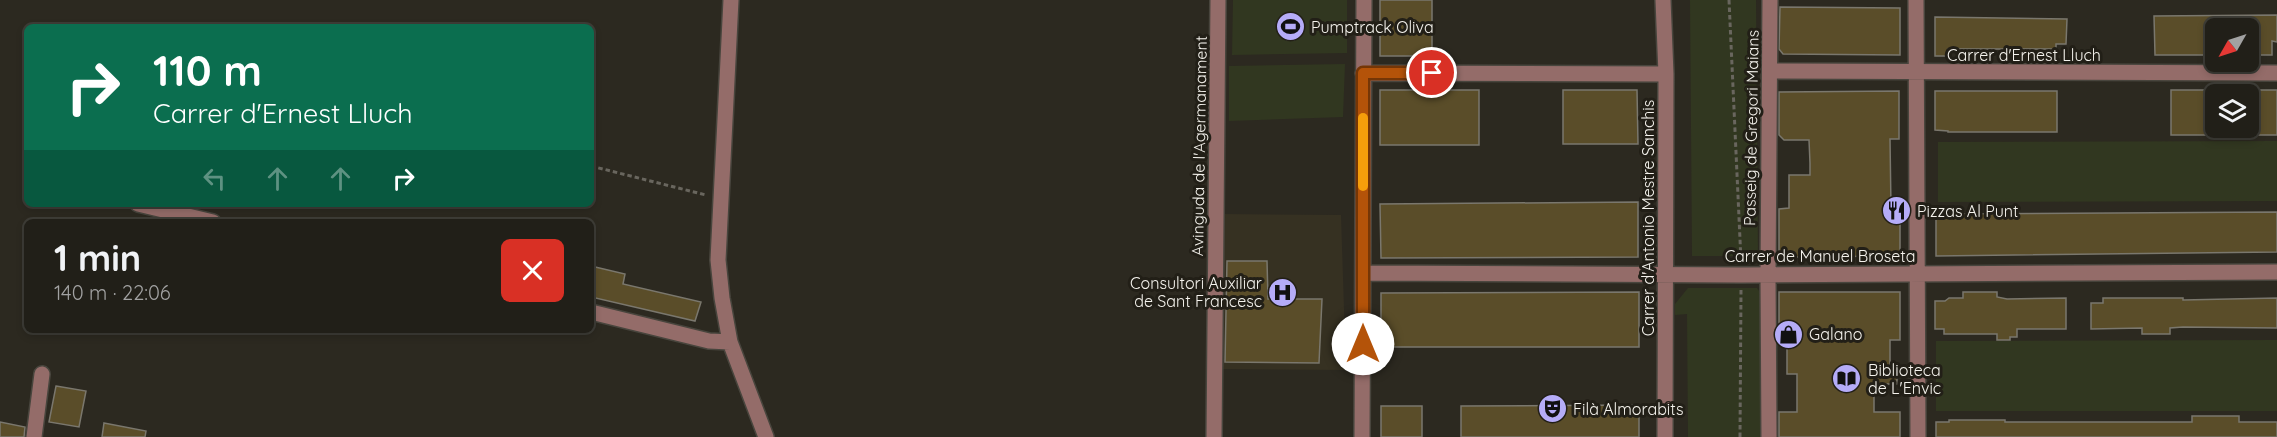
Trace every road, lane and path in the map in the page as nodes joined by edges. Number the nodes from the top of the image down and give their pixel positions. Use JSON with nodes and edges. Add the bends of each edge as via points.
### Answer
{"nodes":[{"id":1,"x":731,"y":0,"type":"edge"},
{"id":2,"x":1218,"y":0,"type":"edge"},
{"id":3,"x":1364,"y":0,"type":"edge"},
{"id":4,"x":1663,"y":0,"type":"edge"},
{"id":5,"x":1729,"y":0,"type":"edge"},
{"id":6,"x":1770,"y":0,"type":"edge"},
{"id":7,"x":1916,"y":0,"type":"edge"},
{"id":8,"x":1771,"y":71,"type":"junction"},
{"id":9,"x":1363,"y":73,"type":"junction"},
{"id":10,"x":1916,"y":73,"type":"junction"},
{"id":11,"x":2277,"y":73,"type":"edge"},
{"id":12,"x":1666,"y":74,"type":"junction"},
{"id":13,"x":594,"y":167,"type":"edge"},
{"id":14,"x":722,"y":199,"type":"junction"},
{"id":15,"x":150,"y":207,"type":"edge"},
{"id":16,"x":200,"y":219,"type":"edge"},
{"id":17,"x":2277,"y":272,"type":"edge"},
{"id":18,"x":1363,"y":273,"type":"junction"},
{"id":19,"x":1666,"y":274,"type":"junction"},
{"id":20,"x":1768,"y":274,"type":"junction"},
{"id":21,"x":1918,"y":274,"type":"junction"},
{"id":22,"x":1741,"y":275,"type":"junction"},
{"id":23,"x":594,"y":313,"type":"edge"},
{"id":24,"x":730,"y":342,"type":"junction"},
{"id":25,"x":42,"y":374,"type":"dead end"},
{"id":26,"x":34,"y":437,"type":"edge"},
{"id":27,"x":766,"y":437,"type":"edge"},
{"id":28,"x":1214,"y":437,"type":"edge"},
{"id":29,"x":1362,"y":437,"type":"edge"},
{"id":30,"x":1665,"y":437,"type":"edge"},
{"id":31,"x":1740,"y":437,"type":"edge"},
{"id":32,"x":1769,"y":437,"type":"edge"},
{"id":33,"x":1918,"y":437,"type":"edge"}],
"edges":[{"from":1,"to":14,"type":"street"},
{"from":2,"to":28,"type":"street","name":"Avinguda de l'Agermanament"},
{"from":3,"to":9,"type":"street"},
{"from":4,"to":12,"type":"street","name":"Carrer d'Antonio Mestre Sanchis"},
{"from":5,"to":22,"type":"path"},
{"from":6,"to":8,"type":"street","name":"Passeig de Gregori Maians"},
{"from":7,"to":10,"type":"street"},
{"from":8,"to":10,"type":"street","name":"Carrer d'Ernest Lluch"},
{"from":8,"to":20,"type":"street","name":"Passeig de Gregori Maians"},
{"from":9,"to":12,"type":"street"},
{"from":9,"to":18,"type":"street"},
{"from":10,"to":11,"type":"street","name":"Carrer d'Ernest Lluch"},
{"from":10,"to":21,"type":"street"},
{"from":12,"to":19,"type":"street","name":"Carrer d'Antonio Mestre Sanchis"},
{"from":13,"to":14,"type":"path"},
{"from":14,"to":24,"type":"street","via":[[718,260]]},
{"from":15,"to":16,"type":"street"},
{"from":17,"to":21,"type":"street","name":"Carrer de Manuel Broseta"},
{"from":18,"to":19,"type":"street","name":"Carrer de Manuel Broseta"},
{"from":18,"to":29,"type":"street"},
{"from":19,"to":22,"type":"street","name":"Carrer de Manuel Broseta"},
{"from":19,"to":30,"type":"street","name":"Carrer d'Antonio Mestre Sanchis"},
{"from":20,"to":21,"type":"street","name":"Carrer de Manuel Broseta"},
{"from":20,"to":22,"type":"street","name":"Carrer de Manuel Broseta"},
{"from":20,"to":32,"type":"street","name":"Passeig de Gregori Maians"},
{"from":21,"to":33,"type":"street"},
{"from":22,"to":31,"type":"path"},
{"from":23,"to":24,"type":"street","via":[[709,341]]},
{"from":24,"to":27,"type":"street"},
{"from":25,"to":26,"type":"street"}]}
